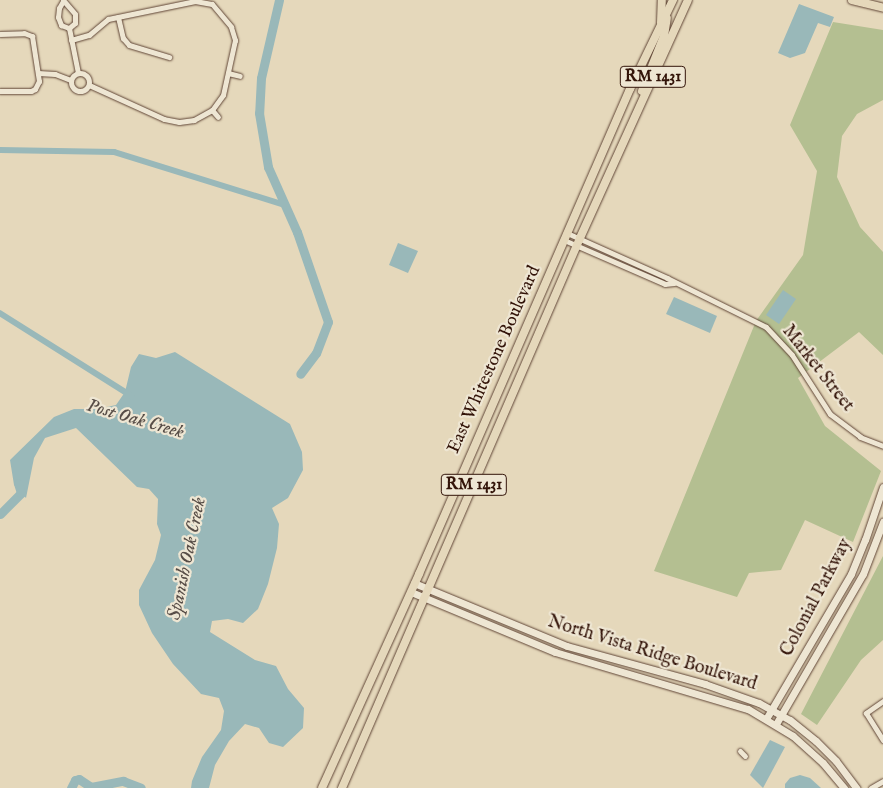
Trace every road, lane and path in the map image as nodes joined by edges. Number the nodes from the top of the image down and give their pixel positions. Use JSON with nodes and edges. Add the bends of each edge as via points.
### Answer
{"nodes":[{"id":1,"x":662,"y":0,"type":"edge"},
{"id":2,"x":668,"y":0,"type":"edge"},
{"id":3,"x":673,"y":0,"type":"edge"},
{"id":4,"x":688,"y":0,"type":"edge"},
{"id":5,"x":852,"y":0,"type":"edge"},
{"id":6,"x":63,"y":1,"type":"edge"},
{"id":7,"x":209,"y":1,"type":"edge"},
{"id":8,"x":883,"y":8,"type":"edge"},
{"id":9,"x":667,"y":14,"type":"junction"},
{"id":10,"x":118,"y":17,"type":"junction"},
{"id":11,"x":661,"y":26,"type":"junction"},
{"id":12,"x":69,"y":28,"type":"junction"},
{"id":13,"x":0,"y":34,"type":"edge"},
{"id":14,"x":71,"y":40,"type":"junction"},
{"id":15,"x":169,"y":57,"type":"dead end"},
{"id":16,"x":38,"y":73,"type":"junction"},
{"id":17,"x":78,"y":73,"type":"junction"},
{"id":18,"x":228,"y":73,"type":"junction"},
{"id":19,"x":240,"y":76,"type":"dead end"},
{"id":20,"x":71,"y":80,"type":"junction"},
{"id":21,"x":89,"y":85,"type":"junction"},
{"id":22,"x":0,"y":91,"type":"edge"},
{"id":23,"x":212,"y":110,"type":"junction"},
{"id":24,"x":218,"y":117,"type":"dead end"},
{"id":25,"x":618,"y":154,"type":"junction"},
{"id":26,"x":565,"y":236,"type":"junction"},
{"id":27,"x":580,"y":238,"type":"junction"},
{"id":28,"x":577,"y":246,"type":"junction"},
{"id":29,"x":674,"y":283,"type":"junction"},
{"id":30,"x":883,"y":446,"type":"edge"},
{"id":31,"x":883,"y":487,"type":"edge"},
{"id":32,"x":883,"y":522,"type":"edge"},
{"id":33,"x":414,"y":583,"type":"junction"},
{"id":34,"x":428,"y":589,"type":"junction"},
{"id":35,"x":410,"y":592,"type":"junction"},
{"id":36,"x":425,"y":598,"type":"junction"},
{"id":37,"x":883,"y":700,"type":"edge"},
{"id":38,"x":772,"y":709,"type":"junction"},
{"id":39,"x":781,"y":715,"type":"junction"},
{"id":40,"x":766,"y":719,"type":"junction"},
{"id":41,"x":776,"y":724,"type":"junction"},
{"id":42,"x":883,"y":740,"type":"edge"},
{"id":43,"x":740,"y":751,"type":"dead end"},
{"id":44,"x":745,"y":756,"type":"dead end"},
{"id":45,"x":883,"y":780,"type":"edge"},
{"id":46,"x":322,"y":788,"type":"edge"},
{"id":47,"x":342,"y":788,"type":"edge"},
{"id":48,"x":844,"y":788,"type":"edge"},
{"id":49,"x":856,"y":788,"type":"edge"},
{"id":50,"x":871,"y":788,"type":"edge"}],
"edges":[{"from":1,"to":11,"type":"main road"},
{"from":2,"to":9,"type":"main road"},
{"from":3,"to":9,"type":"main road","name":"East Whitestone Boulevard","number":"RM 1431"},
{"from":4,"to":25,"type":"main road","name":"East Whitestone Boulevard","number":"RM 1431"},
{"from":5,"to":8,"type":"main road"},
{"from":6,"to":12,"type":"street","via":[[58,17],[61,25]]},
{"from":6,"to":12,"type":"street","via":[[73,8],[75,14],[75,23]]},
{"from":7,"to":10,"type":"street"},
{"from":7,"to":18,"type":"street","via":[[228,21],[234,33]]},
{"from":9,"to":11,"type":"main road","name":"East Whitestone Boulevard","number":"RM 1431"},
{"from":9,"to":25,"type":"main road","via":[[664,36],[619,142]]},
{"from":10,"to":14,"type":"street","via":[[103,22],[89,35]]},
{"from":10,"to":15,"type":"street","via":[[128,45]]},
{"from":11,"to":26,"type":"main road","name":"East Whitestone Boulevard","number":"RM 1431"},
{"from":12,"to":14,"type":"street"},
{"from":13,"to":16,"type":"street","via":[[32,36]]},
{"from":14,"to":17,"type":"street"},
{"from":16,"to":20,"type":"street","via":[[55,74]]},
{"from":16,"to":22,"type":"street","via":[[35,90]]},
{"from":17,"to":20,"type":"street"},
{"from":17,"to":21,"type":"street","via":[[86,76]]},
{"from":18,"to":19,"type":"street"},
{"from":18,"to":23,"type":"street","via":[[223,95]]},
{"from":20,"to":21,"type":"street","via":[[73,88],[78,91],[84,91]]},
{"from":21,"to":23,"type":"street","via":[[171,121],[194,120]]},
{"from":23,"to":24,"type":"street"},
{"from":25,"to":27,"type":"main road","name":"East Whitestone Boulevard","number":"RM 1431"},
{"from":26,"to":27,"type":"street","name":"Market Street"},
{"from":26,"to":28,"type":"street","name":"Market Street"},
{"from":26,"to":33,"type":"main road","name":"East Whitestone Boulevard","number":"RM 1431"},
{"from":27,"to":28,"type":"main road","name":"East Whitestone Boulevard","number":"RM 1431"},
{"from":27,"to":29,"type":"street","name":"Market Street"},
{"from":28,"to":29,"type":"street","name":"Market Street","via":[[665,284]]},
{"from":28,"to":34,"type":"main road","name":"East Whitestone Boulevard","number":"RM 1431"},
{"from":29,"to":30,"type":"street","name":"Market Street","via":[[766,327],[792,355],[830,414],[860,437]]},
{"from":31,"to":38,"type":"street","name":"Colonial Parkway","via":[[851,574]]},
{"from":32,"to":39,"type":"street","name":"Colonial Parkway","via":[[863,574]]},
{"from":33,"to":34,"type":"street","name":"North Vista Ridge Boulevard"},
{"from":33,"to":35,"type":"main road","name":"East Whitestone Boulevard","number":"RM 1431"},
{"from":34,"to":36,"type":"main road","name":"East Whitestone Boulevard","number":"RM 1431"},
{"from":34,"to":38,"type":"street","name":"North Vista Ridge Boulevard","via":[[566,646],[745,696]]},
{"from":35,"to":36,"type":"street","name":"North Vista Ridge Boulevard"},
{"from":35,"to":46,"type":"main road","name":"East Whitestone Boulevard","number":"RM 1431"},
{"from":36,"to":40,"type":"street","name":"North Vista Ridge Boulevard","via":[[555,652],[722,700]]},
{"from":36,"to":47,"type":"main road","name":"East Whitestone Boulevard","number":"RM 1431"},
{"from":37,"to":42,"type":"street","via":[[866,713]]},
{"from":38,"to":39,"type":"street","name":"North Vista Ridge Boulevard"},
{"from":38,"to":40,"type":"street","name":"Colonial Parkway"},
{"from":39,"to":41,"type":"street","name":"Colonial Parkway"},
{"from":39,"to":49,"type":"street","name":"North Vista Ridge Boulevard","via":[[822,746]]},
{"from":40,"to":41,"type":"street","name":"North Vista Ridge Boulevard"},
{"from":41,"to":48,"type":"street","name":"North Vista Ridge Boulevard","via":[[809,750]]},
{"from":43,"to":44,"type":"street"},
{"from":45,"to":50,"type":"street"}]}
